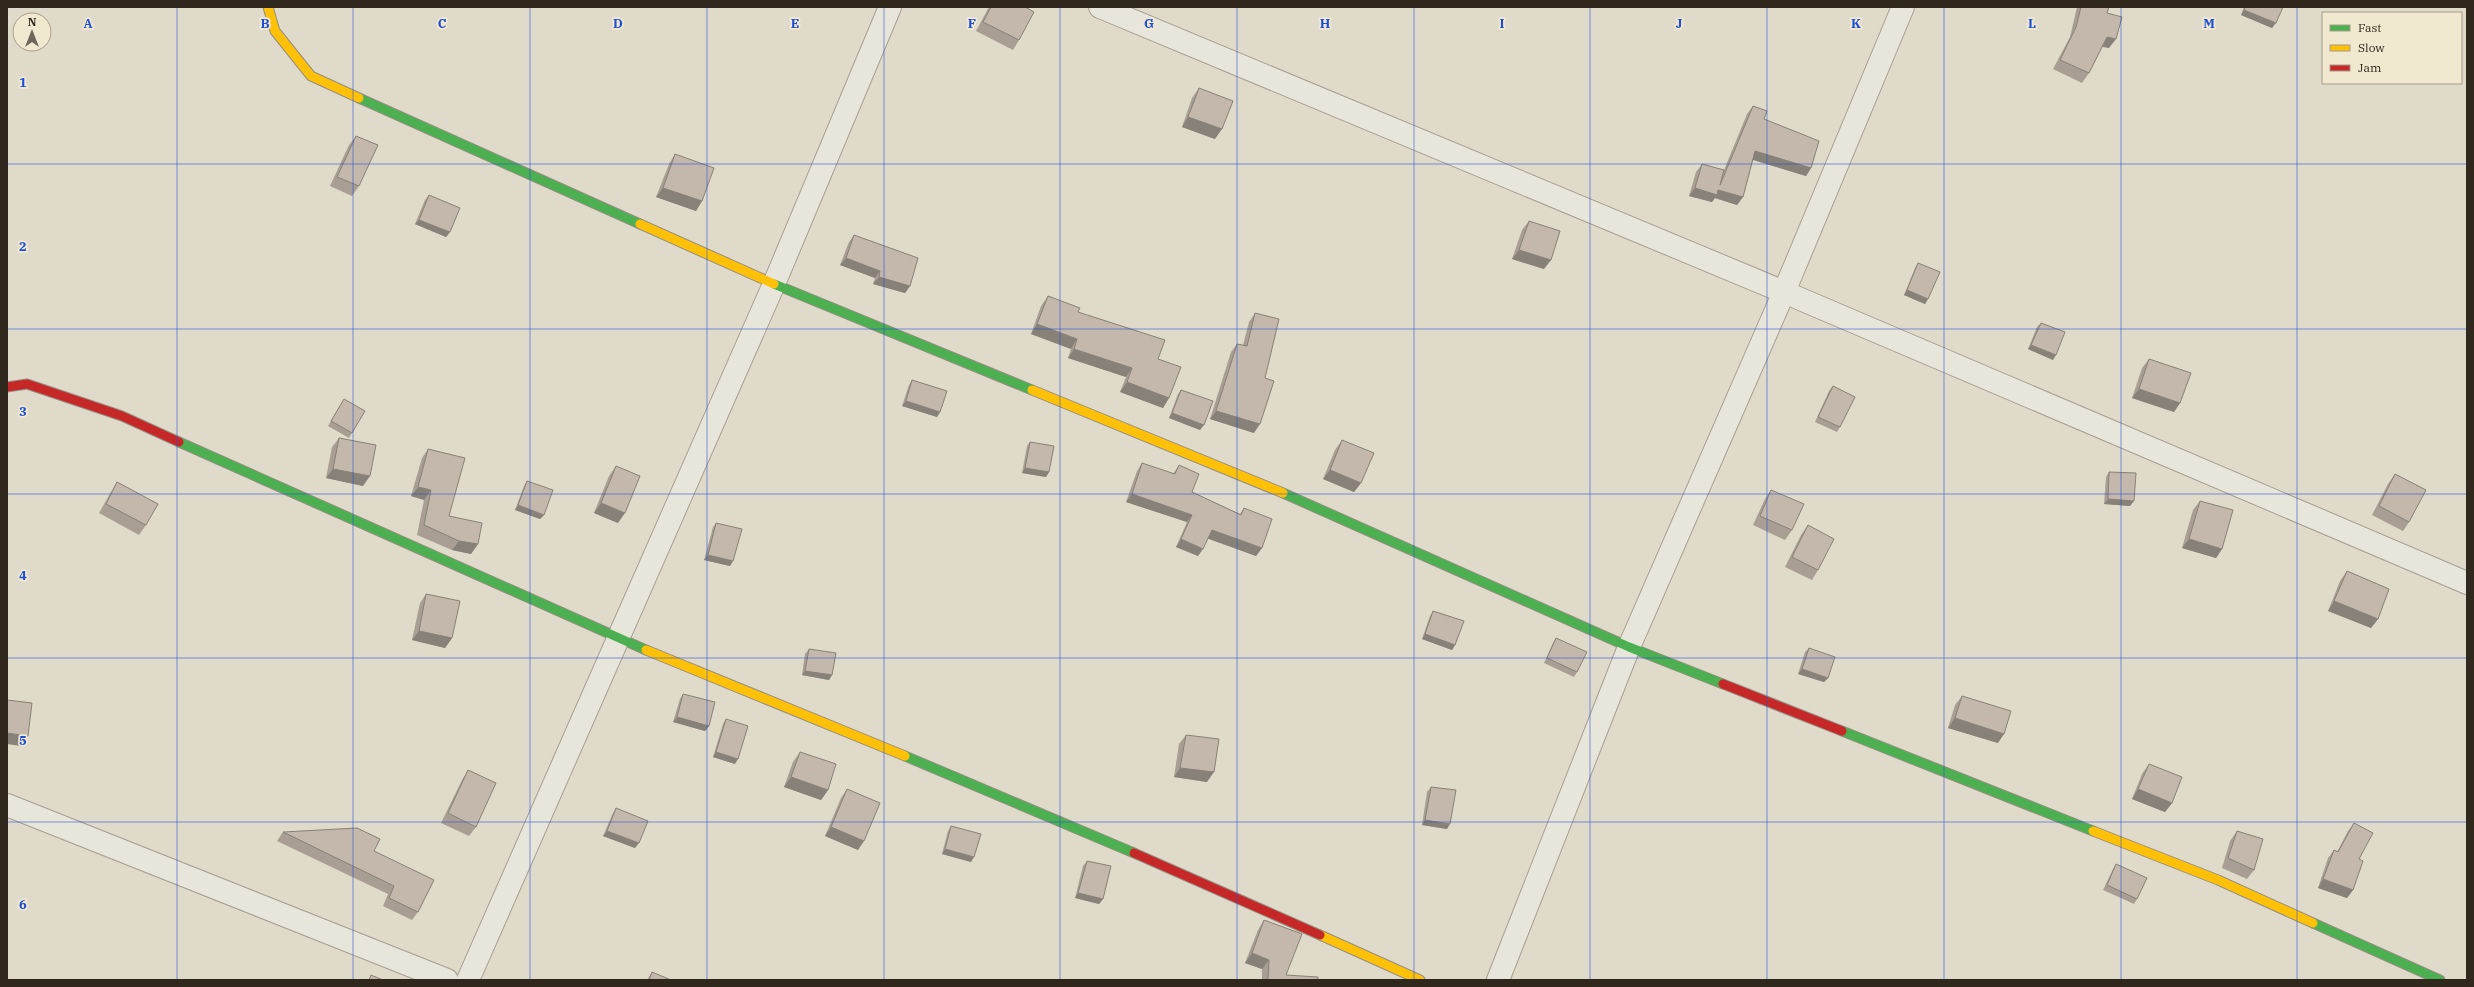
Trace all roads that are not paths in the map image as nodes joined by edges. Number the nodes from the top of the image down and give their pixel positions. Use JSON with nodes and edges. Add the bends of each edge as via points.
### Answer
{"nodes":[{"id":1,"x":268,"y":7,"type":"edge"},
{"id":2,"x":890,"y":7,"type":"edge"},
{"id":3,"x":1100,"y":7,"type":"edge"},
{"id":4,"x":1903,"y":7,"type":"edge"},
{"id":5,"x":774,"y":284,"type":"junction"},
{"id":6,"x":1784,"y":292,"type":"junction"},
{"id":7,"x":7,"y":387,"type":"edge"},
{"id":8,"x":2467,"y":583,"type":"edge"},
{"id":9,"x":620,"y":639,"type":"junction"},
{"id":10,"x":1629,"y":647,"type":"junction"},
{"id":11,"x":7,"y":805,"type":"edge"},
{"id":12,"x":447,"y":980,"type":"edge"},
{"id":13,"x":468,"y":980,"type":"edge"},
{"id":14,"x":1420,"y":980,"type":"edge"},
{"id":15,"x":1498,"y":980,"type":"edge"},
{"id":16,"x":2440,"y":980,"type":"edge"}],
"edges":[{"from":1,"to":5,"type":"street","via":[[275,32],[311,76]]},
{"from":2,"to":5,"type":"street"},
{"from":3,"to":6,"type":"street"},
{"from":4,"to":6,"type":"street"},
{"from":5,"to":9,"type":"street"},
{"from":5,"to":10,"type":"street","via":[[1319,508]]},
{"from":6,"to":8,"type":"street"},
{"from":6,"to":10,"type":"street"},
{"from":7,"to":9,"type":"street","via":[[27,384],[122,416]]},
{"from":9,"to":13,"type":"street"},
{"from":9,"to":14,"type":"street","via":[[1050,815]]},
{"from":10,"to":15,"type":"street"},
{"from":10,"to":16,"type":"street","via":[[2218,880]]},
{"from":11,"to":12,"type":"street"}]}
